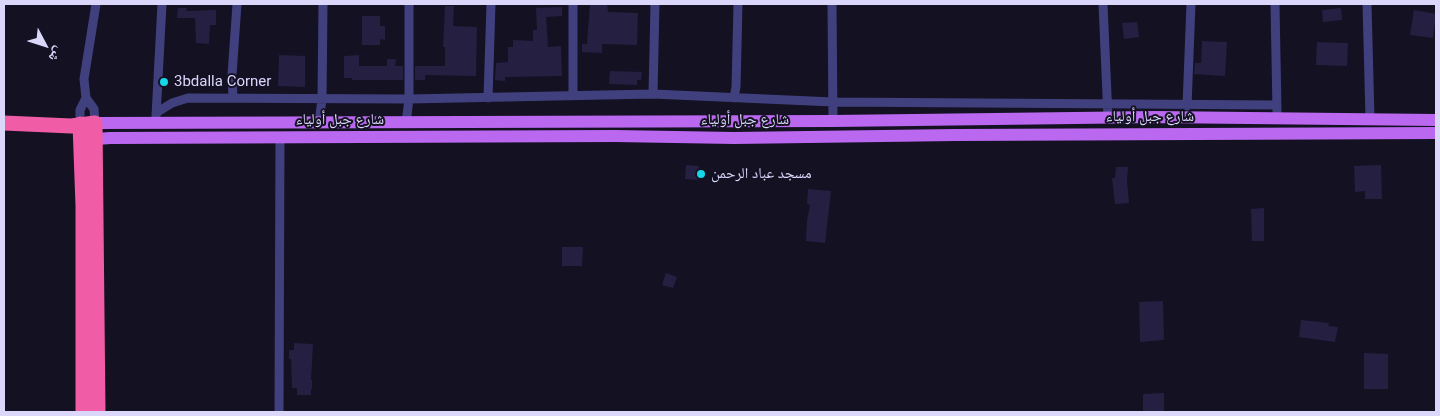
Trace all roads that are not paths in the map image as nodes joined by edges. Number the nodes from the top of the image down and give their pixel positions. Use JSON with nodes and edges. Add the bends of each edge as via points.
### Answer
{"nodes":[{"id":1,"x":96,"y":4,"type":"edge"},
{"id":2,"x":162,"y":4,"type":"edge"},
{"id":3,"x":237,"y":4,"type":"edge"},
{"id":4,"x":323,"y":4,"type":"edge"},
{"id":5,"x":409,"y":4,"type":"edge"},
{"id":6,"x":491,"y":4,"type":"edge"},
{"id":7,"x":573,"y":4,"type":"edge"},
{"id":8,"x":655,"y":4,"type":"edge"},
{"id":9,"x":738,"y":4,"type":"edge"},
{"id":10,"x":832,"y":4,"type":"edge"},
{"id":11,"x":1103,"y":4,"type":"edge"},
{"id":12,"x":1191,"y":4,"type":"edge"},
{"id":13,"x":1275,"y":4,"type":"edge"},
{"id":14,"x":1367,"y":4,"type":"edge"},
{"id":15,"x":653,"y":94,"type":"junction"},
{"id":16,"x":573,"y":95,"type":"junction"},
{"id":17,"x":86,"y":98,"type":"junction"},
{"id":18,"x":233,"y":98,"type":"junction"},
{"id":19,"x":488,"y":98,"type":"junction"},
{"id":20,"x":734,"y":98,"type":"junction"},
{"id":21,"x":322,"y":99,"type":"junction"},
{"id":22,"x":409,"y":99,"type":"junction"},
{"id":23,"x":833,"y":102,"type":"junction"},
{"id":24,"x":1107,"y":105,"type":"junction"},
{"id":25,"x":1276,"y":105,"type":"junction"},
{"id":26,"x":1187,"y":106,"type":"junction"},
{"id":27,"x":155,"y":118,"type":"junction"},
{"id":28,"x":1108,"y":118,"type":"junction"},
{"id":29,"x":1278,"y":119,"type":"junction"},
{"id":30,"x":1370,"y":119,"type":"junction"},
{"id":31,"x":1436,"y":120,"type":"edge"},
{"id":32,"x":833,"y":121,"type":"junction"},
{"id":33,"x":4,"y":123,"type":"edge"},
{"id":34,"x":88,"y":123,"type":"junction"},
{"id":35,"x":406,"y":123,"type":"junction"},
{"id":36,"x":319,"y":124,"type":"junction"},
{"id":37,"x":57,"y":126,"type":"junction"},
{"id":38,"x":1436,"y":133,"type":"edge"},
{"id":39,"x":280,"y":138,"type":"junction"},
{"id":40,"x":97,"y":139,"type":"junction"},
{"id":41,"x":80,"y":140,"type":"junction"},
{"id":42,"x":83,"y":412,"type":"edge"},
{"id":43,"x":98,"y":412,"type":"edge"},
{"id":44,"x":279,"y":412,"type":"edge"}],
"edges":[{"from":1,"to":17,"type":"street","via":[[84,79]]},
{"from":2,"to":27,"type":"street"},
{"from":3,"to":18,"type":"street"},
{"from":4,"to":21,"type":"street"},
{"from":5,"to":22,"type":"street"},
{"from":6,"to":19,"type":"street"},
{"from":7,"to":16,"type":"street"},
{"from":8,"to":15,"type":"street"},
{"from":9,"to":20,"type":"street"},
{"from":10,"to":23,"type":"street"},
{"from":11,"to":24,"type":"street"},
{"from":12,"to":26,"type":"street"},
{"from":13,"to":25,"type":"street"},
{"from":14,"to":30,"type":"street"},
{"from":15,"to":16,"type":"street"},
{"from":15,"to":20,"type":"street"},
{"from":16,"to":19,"type":"street"},
{"from":17,"to":34,"type":"street","via":[[80,110]]},
{"from":17,"to":34,"type":"street","via":[[94,110]]},
{"from":18,"to":21,"type":"street"},
{"from":18,"to":27,"type":"street","via":[[188,98],[172,103]]},
{"from":19,"to":22,"type":"street"},
{"from":20,"to":23,"type":"street"},
{"from":21,"to":22,"type":"street"},
{"from":21,"to":36,"type":"street"},
{"from":22,"to":35,"type":"street"},
{"from":23,"to":24,"type":"street"},
{"from":23,"to":32,"type":"street"},
{"from":24,"to":26,"type":"street"},
{"from":24,"to":28,"type":"street"},
{"from":25,"to":26,"type":"street"},
{"from":25,"to":29,"type":"street"},
{"from":27,"to":34,"type":"main road","name":"شارع جبل أولياء"},
{"from":27,"to":36,"type":"main road","name":"شارع جبل أولياء"},
{"from":28,"to":29,"type":"main road","name":"شارع جبل أولياء"},
{"from":28,"to":32,"type":"main road","name":"شارع جبل أولياء"},
{"from":29,"to":30,"type":"main road","name":"شارع جبل أولياء"},
{"from":30,"to":31,"type":"main road","name":"شارع جبل أولياء"},
{"from":32,"to":35,"type":"main road","name":"شارع جبل أولياء"},
{"from":33,"to":37,"type":"highway","name":"شارع جبل أولياء"},
{"from":34,"to":37,"type":"highway","name":"شارع جبل أولياء"},
{"from":34,"to":40,"type":"highway"},
{"from":34,"to":41,"type":"highway"},
{"from":35,"to":36,"type":"main road","name":"شارع جبل أولياء"},
{"from":37,"to":41,"type":"highway","name":"شارع جبل أولياء"},
{"from":38,"to":39,"type":"main road","name":"شارع جبل أولياء"},
{"from":39,"to":40,"type":"main road","name":"شارع جبل أولياء"},
{"from":39,"to":44,"type":"street"},
{"from":40,"to":41,"type":"highway","name":"شارع جبل أولياء"},
{"from":40,"to":43,"type":"highway"},
{"from":41,"to":42,"type":"highway"}]}
